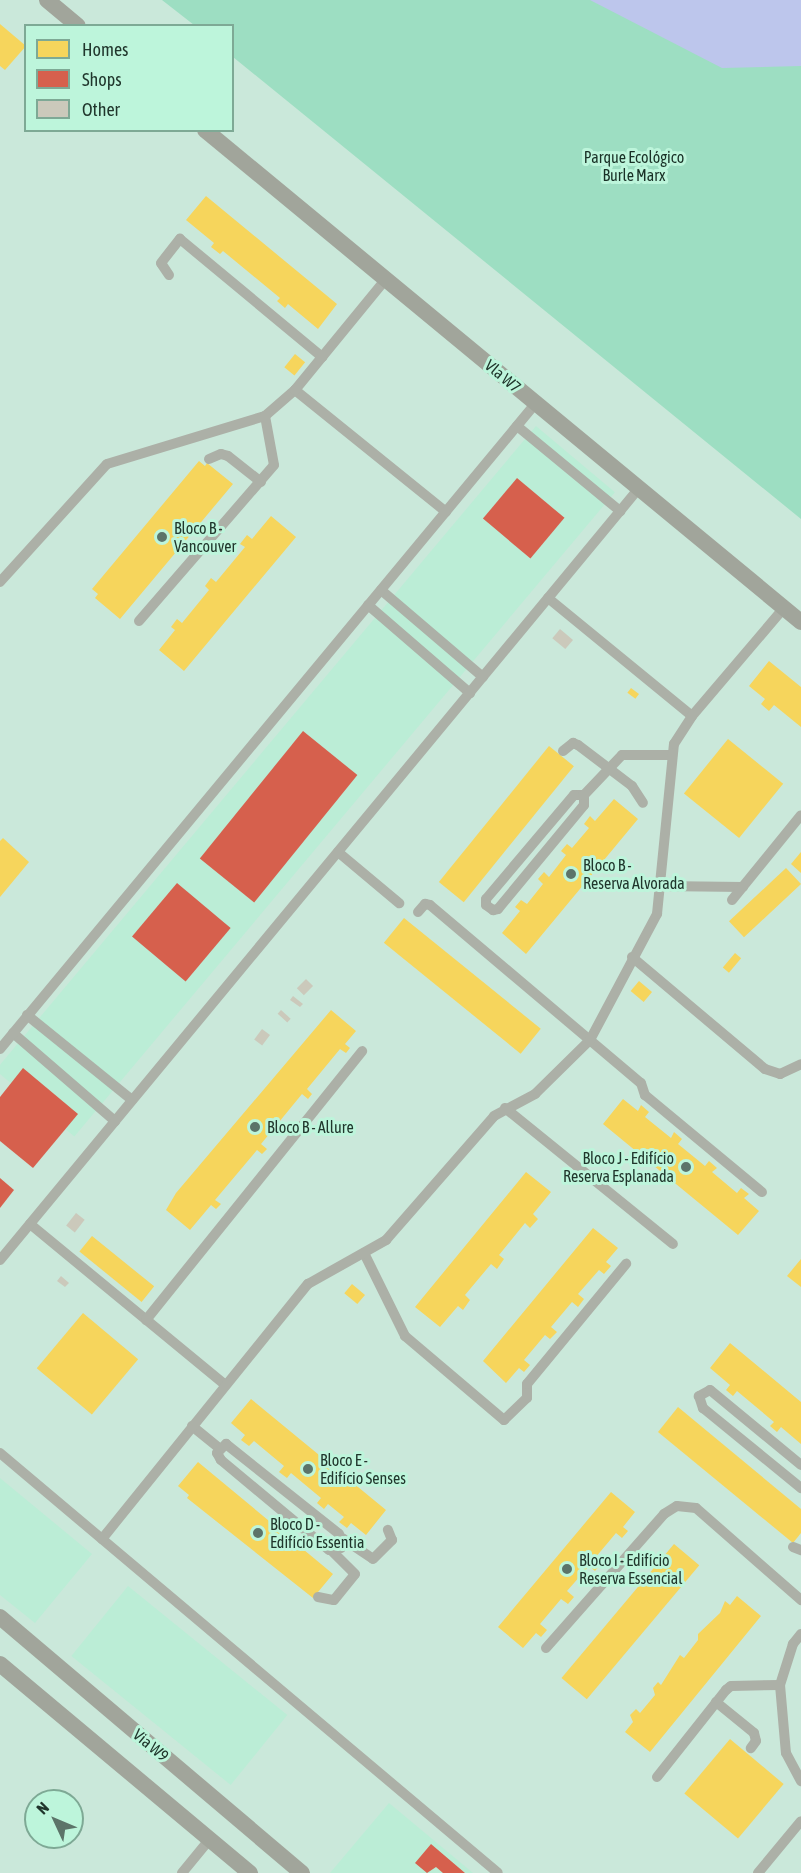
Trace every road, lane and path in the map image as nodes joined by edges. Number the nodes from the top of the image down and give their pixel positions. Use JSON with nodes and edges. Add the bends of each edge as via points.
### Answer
{"nodes":[{"id":1,"x":47,"y":0,"type":"edge"},
{"id":2,"x":76,"y":24,"type":"edge"},
{"id":3,"x":208,"y":132,"type":"edge"},
{"id":4,"x":169,"y":274,"type":"dead end"},
{"id":5,"x":386,"y":279,"type":"junction"},
{"id":6,"x":322,"y":357,"type":"junction"},
{"id":7,"x":295,"y":390,"type":"junction"},
{"id":8,"x":536,"y":403,"type":"junction"},
{"id":9,"x":265,"y":416,"type":"junction"},
{"id":10,"x":517,"y":426,"type":"junction"},
{"id":11,"x":209,"y":459,"type":"dead end"},
{"id":12,"x":261,"y":482,"type":"junction"},
{"id":13,"x":639,"y":488,"type":"junction"},
{"id":14,"x":620,"y":511,"type":"junction"},
{"id":15,"x":446,"y":512,"type":"junction"},
{"id":16,"x":0,"y":582,"type":"edge"},
{"id":17,"x":381,"y":590,"type":"junction"},
{"id":18,"x":548,"y":598,"type":"junction"},
{"id":19,"x":368,"y":605,"type":"junction"},
{"id":20,"x":784,"y":608,"type":"junction"},
{"id":21,"x":139,"y":621,"type":"dead end"},
{"id":22,"x":801,"y":622,"type":"edge"},
{"id":23,"x":483,"y":677,"type":"junction"},
{"id":24,"x":470,"y":693,"type":"junction"},
{"id":25,"x":692,"y":716,"type":"junction"},
{"id":26,"x":563,"y":751,"type":"dead end"},
{"id":27,"x":672,"y":755,"type":"junction"},
{"id":28,"x":609,"y":769,"type":"junction"},
{"id":29,"x":584,"y":795,"type":"junction"},
{"id":30,"x":643,"y":802,"type":"dead end"},
{"id":31,"x":801,"y":815,"type":"edge"},
{"id":32,"x":338,"y":852,"type":"junction"},
{"id":33,"x":659,"y":886,"type":"junction"},
{"id":34,"x":742,"y":887,"type":"junction"},
{"id":35,"x":732,"y":900,"type":"dead end"},
{"id":36,"x":399,"y":903,"type":"dead end"},
{"id":37,"x":418,"y":912,"type":"dead end"},
{"id":38,"x":632,"y":957,"type":"junction"},
{"id":39,"x":27,"y":1015,"type":"junction"},
{"id":40,"x":13,"y":1033,"type":"junction"},
{"id":41,"x":590,"y":1040,"type":"junction"},
{"id":42,"x":0,"y":1049,"type":"edge"},
{"id":43,"x":362,"y":1052,"type":"dead end"},
{"id":44,"x":801,"y":1064,"type":"edge"},
{"id":45,"x":132,"y":1100,"type":"junction"},
{"id":46,"x":505,"y":1108,"type":"junction"},
{"id":47,"x":115,"y":1121,"type":"junction"},
{"id":48,"x":762,"y":1192,"type":"dead end"},
{"id":49,"x":30,"y":1224,"type":"junction"},
{"id":50,"x":673,"y":1244,"type":"dead end"},
{"id":51,"x":364,"y":1253,"type":"junction"},
{"id":52,"x":0,"y":1260,"type":"edge"},
{"id":53,"x":626,"y":1264,"type":"dead end"},
{"id":54,"x":146,"y":1320,"type":"junction"},
{"id":55,"x":225,"y":1385,"type":"junction"},
{"id":56,"x":192,"y":1426,"type":"junction"},
{"id":57,"x":219,"y":1448,"type":"junction"},
{"id":58,"x":0,"y":1453,"type":"edge"},
{"id":59,"x":801,"y":1465,"type":"edge"},
{"id":60,"x":801,"y":1488,"type":"edge"},
{"id":61,"x":388,"y":1530,"type":"dead end"},
{"id":62,"x":342,"y":1538,"type":"junction"},
{"id":63,"x":102,"y":1539,"type":"junction"},
{"id":64,"x":332,"y":1551,"type":"junction"},
{"id":65,"x":318,"y":1597,"type":"dead end"},
{"id":66,"x":801,"y":1600,"type":"edge"},
{"id":67,"x":0,"y":1617,"type":"edge"},
{"id":68,"x":801,"y":1634,"type":"edge"},
{"id":69,"x":546,"y":1648,"type":"dead end"},
{"id":70,"x":0,"y":1664,"type":"edge"},
{"id":71,"x":780,"y":1685,"type":"junction"},
{"id":72,"x":716,"y":1702,"type":"junction"},
{"id":73,"x":751,"y":1748,"type":"dead end"},
{"id":74,"x":657,"y":1777,"type":"dead end"},
{"id":75,"x":801,"y":1781,"type":"edge"},
{"id":76,"x":801,"y":1821,"type":"edge"},
{"id":77,"x":209,"y":1840,"type":"junction"},
{"id":78,"x":182,"y":1873,"type":"edge"},
{"id":79,"x":249,"y":1873,"type":"edge"},
{"id":80,"x":302,"y":1873,"type":"edge"},
{"id":81,"x":498,"y":1873,"type":"edge"},
{"id":82,"x":758,"y":1873,"type":"edge"}],
"edges":[{"from":1,"to":2,"type":"main road"},
{"from":3,"to":5,"type":"main road","name":"Vla W7"},
{"from":4,"to":6,"type":"street","via":[[160,263],[177,239],[182,240]]},
{"from":5,"to":6,"type":"street"},
{"from":5,"to":8,"type":"main road","name":"Vla W7"},
{"from":6,"to":7,"type":"street"},
{"from":7,"to":9,"type":"street"},
{"from":7,"to":15,"type":"street"},
{"from":8,"to":10,"type":"street"},
{"from":8,"to":13,"type":"main road","name":"Vla W7"},
{"from":9,"to":12,"type":"street","via":[[274,465]]},
{"from":9,"to":16,"type":"street","via":[[107,464]]},
{"from":10,"to":14,"type":"street"},
{"from":10,"to":15,"type":"street"},
{"from":11,"to":12,"type":"street","via":[[221,454],[228,456]]},
{"from":12,"to":21,"type":"street"},
{"from":13,"to":14,"type":"street"},
{"from":13,"to":20,"type":"main road","name":"Vla W7"},
{"from":14,"to":18,"type":"street"},
{"from":15,"to":17,"type":"street"},
{"from":17,"to":19,"type":"street"},
{"from":17,"to":23,"type":"street"},
{"from":18,"to":23,"type":"street"},
{"from":18,"to":25,"type":"street"},
{"from":19,"to":24,"type":"street"},
{"from":19,"to":39,"type":"street"},
{"from":20,"to":22,"type":"main road","name":"Vla W7"},
{"from":20,"to":25,"type":"street"},
{"from":23,"to":24,"type":"street"},
{"from":24,"to":32,"type":"street"},
{"from":25,"to":27,"type":"street","via":[[681,730]]},
{"from":26,"to":28,"type":"street","via":[[573,743],[579,745]]},
{"from":27,"to":28,"type":"street","via":[[626,752]]},
{"from":27,"to":33,"type":"street"},
{"from":28,"to":29,"type":"street"},
{"from":28,"to":30,"type":"street","via":[[632,786]]},
{"from":29,"to":29,"type":"street","via":[[574,795],[486,899],[486,905],[498,909],[584,805]]},
{"from":31,"to":34,"type":"street"},
{"from":32,"to":36,"type":"street"},
{"from":32,"to":45,"type":"street"},
{"from":33,"to":34,"type":"street"},
{"from":33,"to":38,"type":"street","via":[[654,924]]},
{"from":34,"to":35,"type":"street"},
{"from":37,"to":41,"type":"street","via":[[425,904],[430,905]]},
{"from":38,"to":41,"type":"street"},
{"from":38,"to":44,"type":"street","via":[[765,1069],[780,1074]]},
{"from":39,"to":40,"type":"street"},
{"from":39,"to":45,"type":"street"},
{"from":40,"to":42,"type":"street"},
{"from":40,"to":47,"type":"street"},
{"from":41,"to":46,"type":"street","via":[[546,1085]]},
{"from":41,"to":48,"type":"street","via":[[641,1083],[645,1095]]},
{"from":43,"to":54,"type":"street"},
{"from":45,"to":47,"type":"street"},
{"from":46,"to":50,"type":"street"},
{"from":46,"to":51,"type":"street","via":[[404,1222],[386,1240]]},
{"from":47,"to":49,"type":"street"},
{"from":49,"to":52,"type":"street"},
{"from":49,"to":54,"type":"street"},
{"from":51,"to":53,"type":"street","via":[[405,1336],[504,1420],[527,1398],[527,1384]]},
{"from":51,"to":55,"type":"street","via":[[308,1284]]},
{"from":54,"to":55,"type":"street"},
{"from":55,"to":56,"type":"street"},
{"from":56,"to":57,"type":"street"},
{"from":56,"to":63,"type":"street"},
{"from":57,"to":62,"type":"street","via":[[226,1444],[232,1447]]},
{"from":57,"to":64,"type":"street","via":[[221,1460]]},
{"from":58,"to":63,"type":"street"},
{"from":59,"to":60,"type":"street","via":[[710,1390],[699,1396],[703,1408]]},
{"from":61,"to":62,"type":"street","via":[[392,1540],[373,1559]]},
{"from":62,"to":64,"type":"street","via":[[340,1548]]},
{"from":63,"to":81,"type":"street"},
{"from":64,"to":65,"type":"street","via":[[355,1574],[334,1600]]},
{"from":66,"to":69,"type":"street","via":[[696,1508],[677,1506],[664,1514]]},
{"from":67,"to":80,"type":"main road","name":"Via W9"},
{"from":68,"to":71,"type":"street","via":[[793,1644]]},
{"from":70,"to":77,"type":"main road"},
{"from":71,"to":72,"type":"street","via":[[731,1686]]},
{"from":71,"to":75,"type":"street","via":[[786,1753]]},
{"from":72,"to":73,"type":"street","via":[[754,1733],[756,1741]]},
{"from":72,"to":74,"type":"street"},
{"from":76,"to":82,"type":"street"},
{"from":77,"to":78,"type":"street"},
{"from":77,"to":79,"type":"main road"}]}
